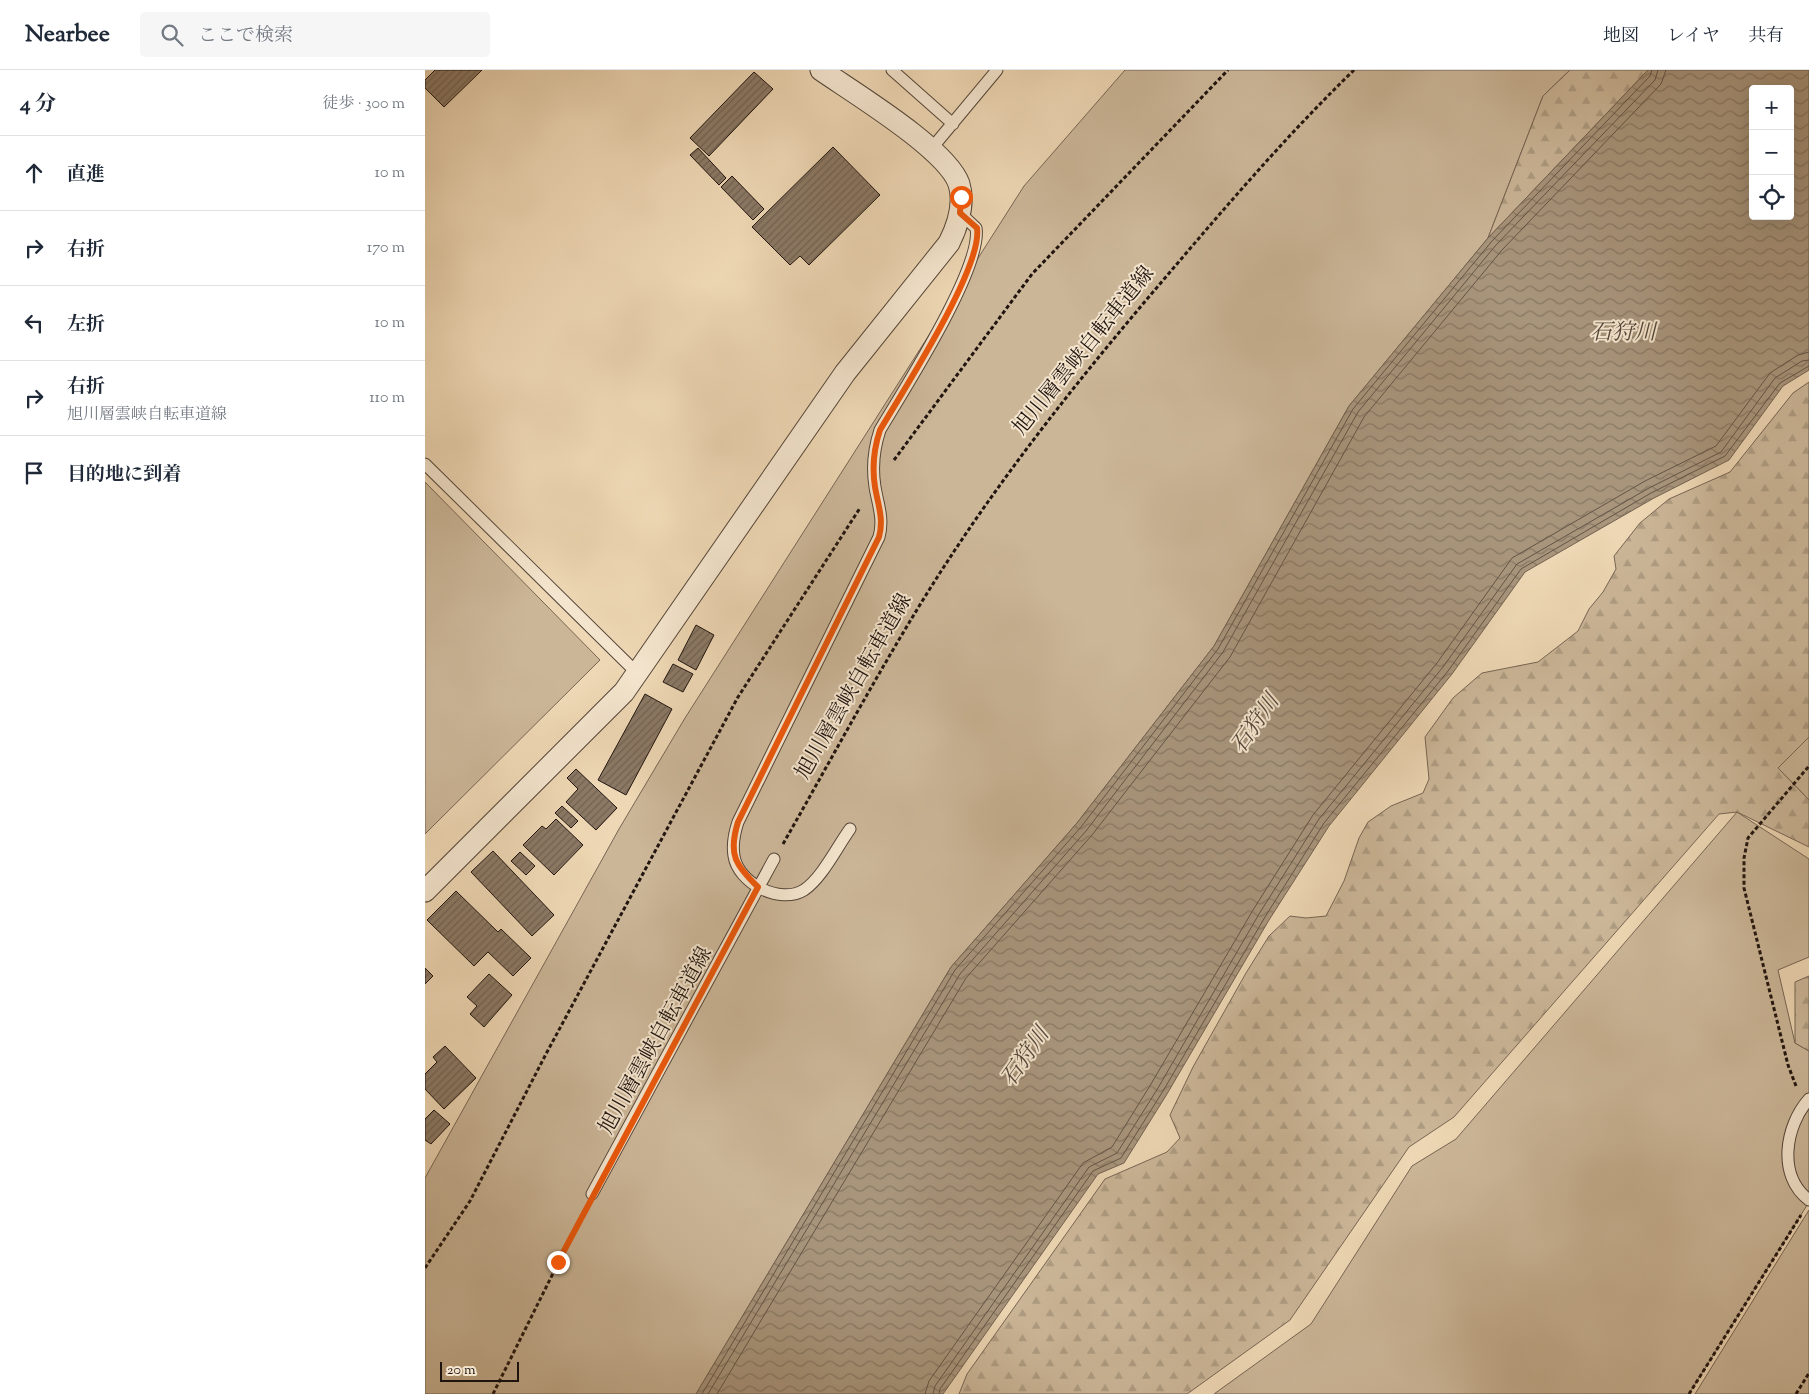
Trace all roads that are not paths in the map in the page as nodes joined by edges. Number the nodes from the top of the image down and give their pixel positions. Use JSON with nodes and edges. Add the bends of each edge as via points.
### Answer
{"nodes":[{"id":1,"x":821,"y":70,"type":"edge"},
{"id":2,"x":892,"y":70,"type":"edge"},
{"id":3,"x":997,"y":70,"type":"edge"},
{"id":4,"x":953,"y":124,"type":"junction"},
{"id":5,"x":932,"y":148,"type":"junction"},
{"id":6,"x":960,"y":213,"type":"junction"},
{"id":7,"x":425,"y":464,"type":"edge"},
{"id":8,"x":637,"y":673,"type":"junction"},
{"id":9,"x":850,"y":829,"type":"dead end"},
{"id":10,"x":775,"y":860,"type":"road end"},
{"id":11,"x":758,"y":887,"type":"junction"},
{"id":12,"x":425,"y":891,"type":"edge"},
{"id":13,"x":1807,"y":1102,"type":"edge"},
{"id":14,"x":592,"y":1194,"type":"road end"},
{"id":15,"x":1806,"y":1205,"type":"edge"}],
"edges":[{"from":1,"to":5,"type":"street"},
{"from":2,"to":4,"type":"lane"},
{"from":3,"to":4,"type":"lane"},
{"from":4,"to":5,"type":"lane"},
{"from":5,"to":6,"type":"street","via":[[959,182]]},
{"from":6,"to":8,"type":"street","via":[[949,243],[845,373]]},
{"from":6,"to":11,"type":"lane","via":[[977,228],[973,260],[941,325],[880,430],[874,452],[875,486],[882,520],[879,537],[738,822],[733,839],[734,858],[741,871]]},
{"from":7,"to":8,"type":"lane"},
{"from":8,"to":12,"type":"street","via":[[624,692]]},
{"from":9,"to":11,"type":"lane","via":[[814,882],[803,890],[792,896]]},
{"from":10,"to":11,"type":"lane","name":"旭川層雲峡自転車道線"},
{"from":11,"to":14,"type":"lane","name":"旭川層雲峡自転車道線"},
{"from":13,"to":15,"type":"lane","via":[[1789,1141],[1787,1160],[1792,1180]]}]}
